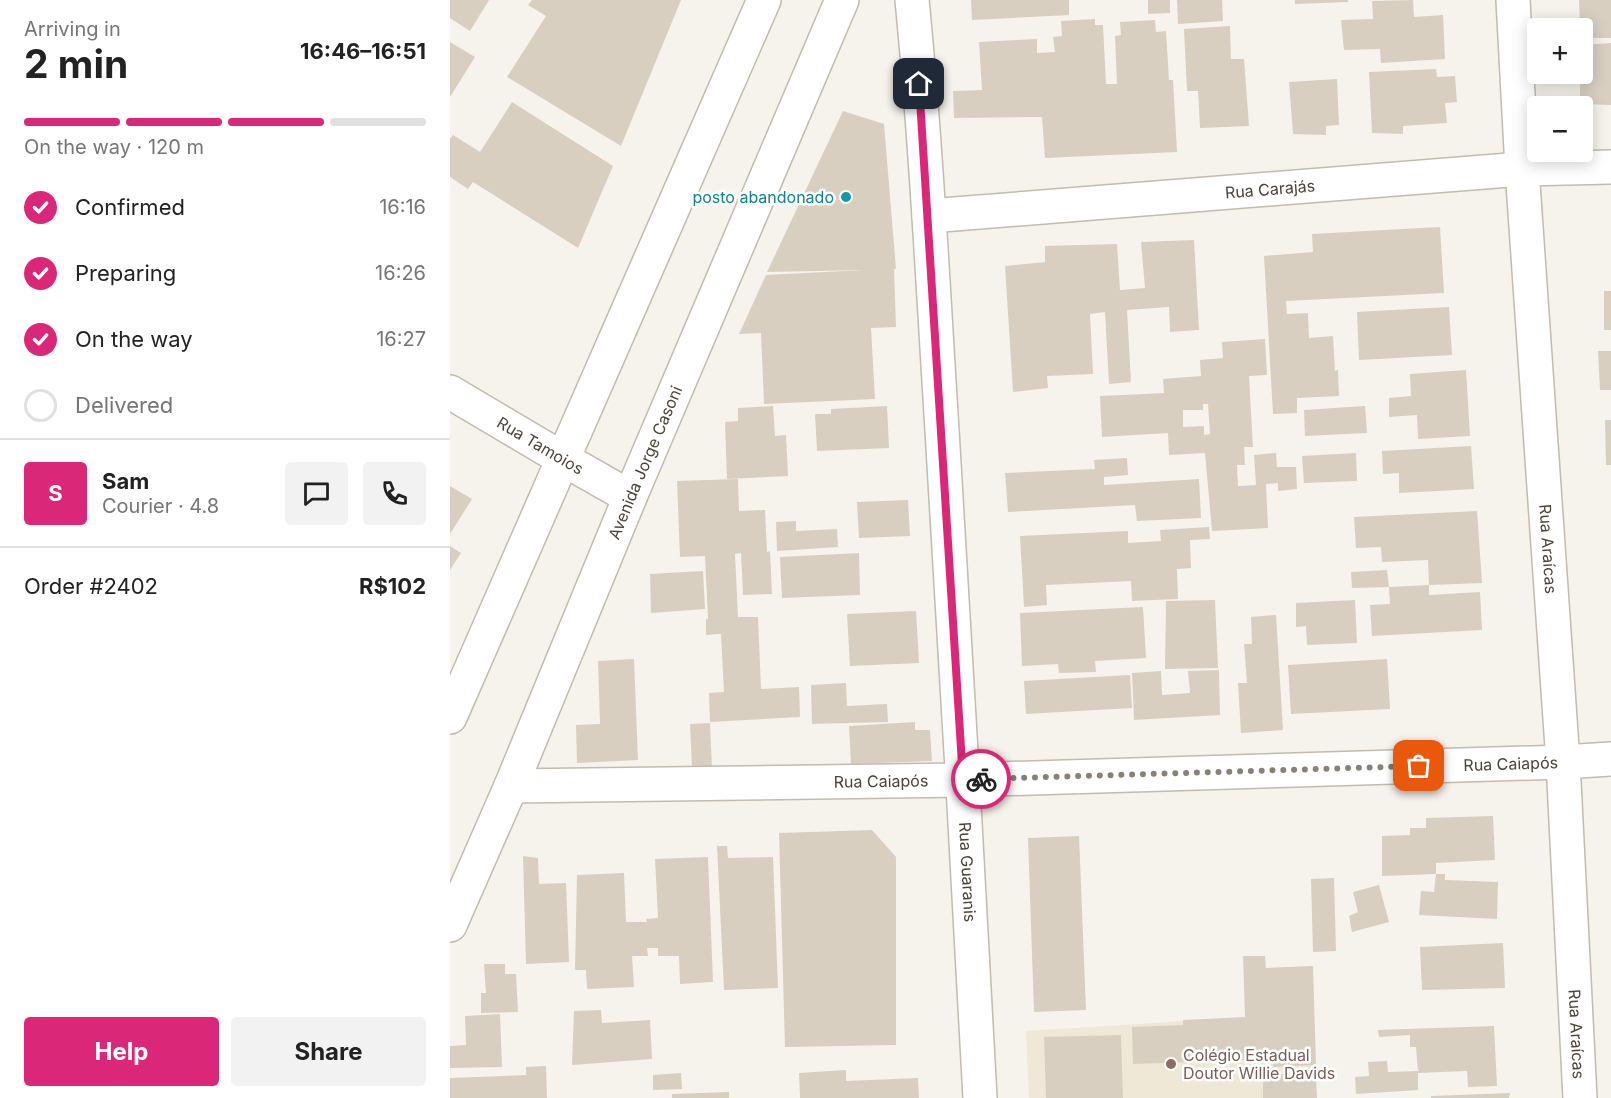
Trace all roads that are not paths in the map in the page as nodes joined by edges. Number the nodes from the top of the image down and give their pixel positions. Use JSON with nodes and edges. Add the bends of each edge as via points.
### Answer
{"nodes":[{"id":1,"x":764,"y":0,"type":"edge"},
{"id":2,"x":842,"y":0,"type":"edge"},
{"id":3,"x":912,"y":0,"type":"edge"},
{"id":4,"x":1513,"y":0,"type":"edge"},
{"id":5,"x":1611,"y":167,"type":"edge"},
{"id":6,"x":1522,"y":169,"type":"junction"},
{"id":7,"x":929,"y":216,"type":"junction"},
{"id":8,"x":450,"y":392,"type":"edge"},
{"id":9,"x":563,"y":459,"type":"junction"},
{"id":10,"x":630,"y":497,"type":"junction"},
{"id":11,"x":450,"y":717,"type":"edge"},
{"id":12,"x":1611,"y":759,"type":"edge"},
{"id":13,"x":1563,"y":762,"type":"junction"},
{"id":14,"x":963,"y":780,"type":"junction"},
{"id":15,"x":511,"y":786,"type":"junction"},
{"id":16,"x":450,"y":925,"type":"edge"},
{"id":17,"x":980,"y":1098,"type":"edge"},
{"id":18,"x":1580,"y":1098,"type":"edge"}],
"edges":[{"from":1,"to":9,"type":"street"},
{"from":2,"to":10,"type":"street","name":"Avenida Jorge Casoni"},
{"from":3,"to":7,"type":"street","name":"Rua Guaranis"},
{"from":4,"to":6,"type":"street","name":"Rua Araícas"},
{"from":5,"to":6,"type":"street","name":"Rua Carajás"},
{"from":6,"to":7,"type":"street","name":"Rua Carajás"},
{"from":6,"to":13,"type":"street","name":"Rua Araícas"},
{"from":7,"to":14,"type":"street","name":"Rua Guaranis"},
{"from":8,"to":9,"type":"street","name":"Rua Tamoios"},
{"from":9,"to":10,"type":"street","name":"Rua Tamoios"},
{"from":9,"to":11,"type":"street"},
{"from":10,"to":15,"type":"street","name":"Avenida Jorge Casoni"},
{"from":12,"to":13,"type":"street","name":"Rua Caiapós"},
{"from":13,"to":14,"type":"street","name":"Rua Caiapós"},
{"from":13,"to":18,"type":"street","name":"Rua Araícas"},
{"from":14,"to":15,"type":"street","name":"Rua Caiapós"},
{"from":14,"to":17,"type":"street","name":"Rua Guaranis"},
{"from":15,"to":16,"type":"street","name":"Avenida Jorge Casoni"}]}
